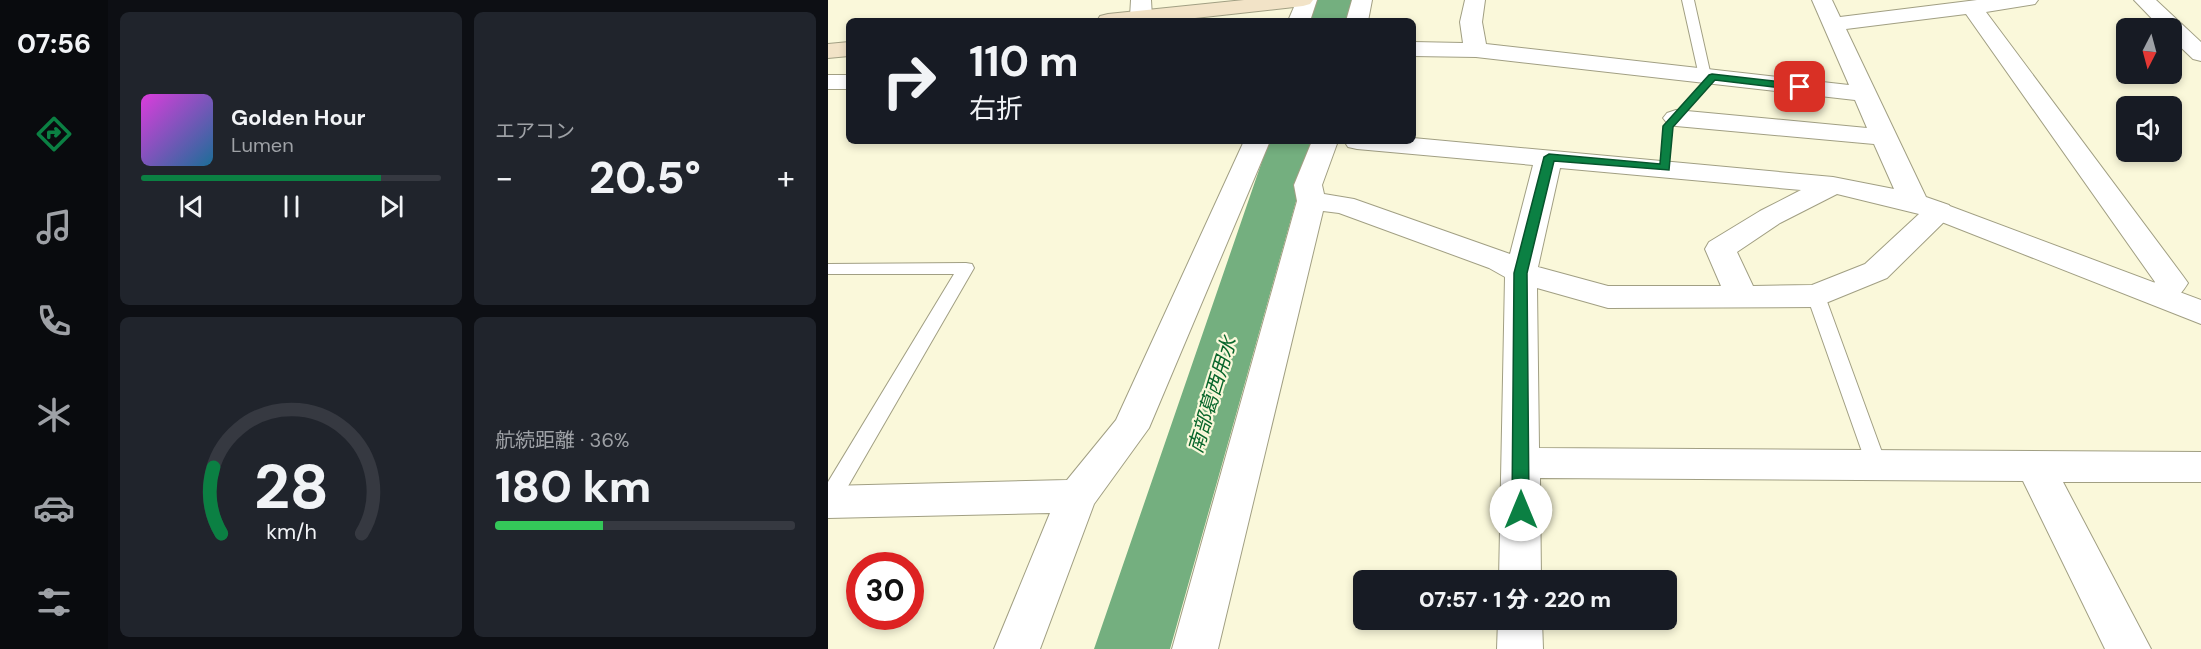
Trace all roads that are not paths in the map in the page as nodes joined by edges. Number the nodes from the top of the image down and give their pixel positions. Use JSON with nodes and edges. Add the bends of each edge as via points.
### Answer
{"nodes":[{"id":1,"x":1305,"y":0,"type":"edge"},
{"id":2,"x":1362,"y":0,"type":"edge"},
{"id":3,"x":1475,"y":0,"type":"edge"},
{"id":4,"x":1688,"y":0,"type":"edge"},
{"id":5,"x":1822,"y":0,"type":"edge"},
{"id":6,"x":2028,"y":0,"type":"edge"},
{"id":7,"x":2144,"y":0,"type":"edge"},
{"id":8,"x":1967,"y":4,"type":"edge"},
{"id":9,"x":1141,"y":9,"type":"edge"},
{"id":10,"x":1116,"y":18,"type":"edge"},
{"id":11,"x":1300,"y":18,"type":"edge"},
{"id":12,"x":1358,"y":18,"type":"edge"},
{"id":13,"x":1834,"y":24,"type":"junction"},
{"id":14,"x":846,"y":49,"type":"edge"},
{"id":15,"x":1416,"y":49,"type":"edge"},
{"id":16,"x":1476,"y":50,"type":"junction"},
{"id":17,"x":828,"y":51,"type":"edge"},
{"id":18,"x":2201,"y":54,"type":"edge"},
{"id":19,"x":1709,"y":77,"type":"junction"},
{"id":20,"x":828,"y":82,"type":"edge"},
{"id":21,"x":846,"y":82,"type":"edge"},
{"id":22,"x":1865,"y":94,"type":"junction"},
{"id":23,"x":1886,"y":137,"type":"junction"},
{"id":24,"x":1669,"y":142,"type":"junction"},
{"id":25,"x":1256,"y":144,"type":"edge"},
{"id":26,"x":1324,"y":144,"type":"edge"},
{"id":27,"x":1393,"y":144,"type":"edge"},
{"id":28,"x":1549,"y":157,"type":"junction"},
{"id":29,"x":1833,"y":184,"type":"junction"},
{"id":30,"x":1311,"y":201,"type":"junction"},
{"id":31,"x":1927,"y":207,"type":"junction"},
{"id":32,"x":828,"y":269,"type":"edge"},
{"id":33,"x":1521,"y":273,"type":"junction"},
{"id":34,"x":2161,"y":295,"type":"junction"},
{"id":35,"x":1742,"y":296,"type":"junction"},
{"id":36,"x":1815,"y":296,"type":"junction"},
{"id":37,"x":2201,"y":313,"type":"edge"},
{"id":38,"x":1521,"y":463,"type":"junction"},
{"id":39,"x":1877,"y":466,"type":"junction"},
{"id":40,"x":2035,"y":466,"type":"junction"},
{"id":41,"x":2201,"y":467,"type":"edge"},
{"id":42,"x":1077,"y":496,"type":"junction"},
{"id":43,"x":828,"y":502,"type":"edge"},
{"id":44,"x":1520,"y":570,"type":"edge"},
{"id":45,"x":1520,"y":630,"type":"edge"},
{"id":46,"x":1017,"y":649,"type":"edge"},
{"id":47,"x":1195,"y":649,"type":"edge"},
{"id":48,"x":1520,"y":649,"type":"edge"},
{"id":49,"x":2128,"y":649,"type":"edge"}],
"edges":[{"from":1,"to":9,"type":"main road"},
{"from":1,"to":11,"type":"street"},
{"from":2,"to":12,"type":"street"},
{"from":3,"to":16,"type":"street","via":[[1471,22]]},
{"from":4,"to":19,"type":"lane"},
{"from":5,"to":13,"type":"street"},
{"from":6,"to":8,"type":"street"},
{"from":7,"to":18,"type":"street"},
{"from":8,"to":13,"type":"street"},
{"from":8,"to":34,"type":"street","via":[[2172,283]]},
{"from":9,"to":10,"type":"main road"},
{"from":13,"to":22,"type":"street"},
{"from":14,"to":17,"type":"main road"},
{"from":15,"to":16,"type":"street"},
{"from":16,"to":19,"type":"street"},
{"from":19,"to":22,"type":"street"},
{"from":19,"to":24,"type":"street"},
{"from":20,"to":21,"type":"street"},
{"from":22,"to":23,"type":"street"},
{"from":23,"to":24,"type":"street"},
{"from":23,"to":31,"type":"street"},
{"from":24,"to":28,"type":"street"},
{"from":24,"to":29,"type":"street"},
{"from":25,"to":42,"type":"street","via":[[1131,428]]},
{"from":26,"to":30,"type":"street","via":[[1308,185]]},
{"from":27,"to":28,"type":"street"},
{"from":28,"to":33,"type":"street"},
{"from":29,"to":31,"type":"street"},
{"from":29,"to":35,"type":"street","via":[[1720,249]]},
{"from":30,"to":33,"type":"street","via":[[1344,205],[1500,261]]},
{"from":30,"to":47,"type":"street"},
{"from":31,"to":34,"type":"street"},
{"from":31,"to":36,"type":"street","via":[[1876,271]]},
{"from":32,"to":43,"type":"lane","via":[[966,268]]},
{"from":33,"to":35,"type":"street","via":[[1608,297]]},
{"from":33,"to":38,"type":"street"},
{"from":34,"to":37,"type":"street"},
{"from":35,"to":36,"type":"street"},
{"from":36,"to":39,"type":"lane"},
{"from":38,"to":39,"type":"street"},
{"from":38,"to":44,"type":"street"},
{"from":39,"to":40,"type":"street"},
{"from":40,"to":41,"type":"street"},
{"from":40,"to":49,"type":"street"},
{"from":42,"to":43,"type":"street"},
{"from":42,"to":46,"type":"street"},
{"from":45,"to":48,"type":"street"}]}
